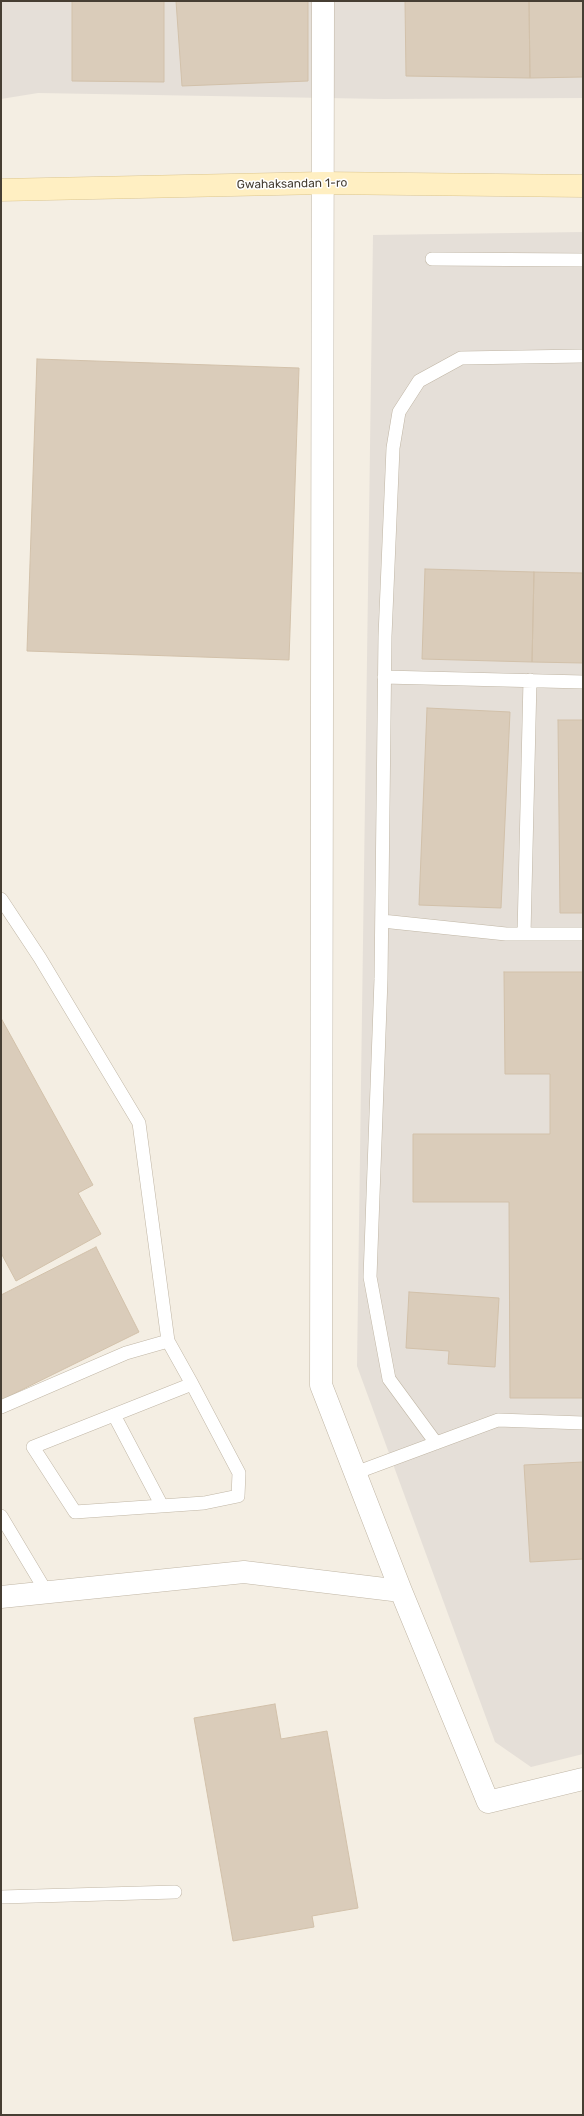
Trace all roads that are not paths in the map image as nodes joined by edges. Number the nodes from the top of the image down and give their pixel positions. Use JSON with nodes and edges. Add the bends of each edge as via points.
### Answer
{"nodes":[{"id":1,"x":322,"y":1,"type":"edge"},
{"id":2,"x":324,"y":183,"type":"junction"},
{"id":3,"x":583,"y":186,"type":"edge"},
{"id":4,"x":1,"y":190,"type":"edge"},
{"id":5,"x":432,"y":259,"type":"dead end"},
{"id":6,"x":583,"y":260,"type":"edge"},
{"id":7,"x":583,"y":356,"type":"edge"},
{"id":8,"x":384,"y":677,"type":"junction"},
{"id":9,"x":530,"y":680,"type":"junction"},
{"id":10,"x":583,"y":682,"type":"edge"},
{"id":11,"x":1,"y":899,"type":"edge"},
{"id":12,"x":382,"y":921,"type":"junction"},
{"id":13,"x":524,"y":934,"type":"junction"},
{"id":14,"x":583,"y":934,"type":"edge"},
{"id":15,"x":168,"y":1341,"type":"junction"},
{"id":16,"x":192,"y":1384,"type":"junction"},
{"id":17,"x":1,"y":1407,"type":"edge"},
{"id":18,"x":114,"y":1415,"type":"junction"},
{"id":19,"x":583,"y":1423,"type":"edge"},
{"id":20,"x":436,"y":1443,"type":"junction"},
{"id":21,"x":355,"y":1473,"type":"junction"},
{"id":22,"x":162,"y":1506,"type":"junction"},
{"id":23,"x":1,"y":1516,"type":"edge"},
{"id":24,"x":401,"y":1591,"type":"junction"},
{"id":25,"x":47,"y":1593,"type":"junction"},
{"id":26,"x":1,"y":1598,"type":"edge"},
{"id":27,"x":583,"y":1779,"type":"edge"},
{"id":28,"x":175,"y":1892,"type":"dead end"},
{"id":29,"x":1,"y":1897,"type":"edge"}],
"edges":[{"from":1,"to":2,"type":"street"},
{"from":2,"to":3,"type":"main road","name":"Gwahaksandan 1-ro"},
{"from":2,"to":4,"type":"main road","name":"Gwahaksandan 1-ro"},
{"from":2,"to":21,"type":"street","via":[[321,1385]]},
{"from":5,"to":6,"type":"lane"},
{"from":7,"to":8,"type":"lane","via":[[461,358],[419,381],[399,412],[393,448]]},
{"from":8,"to":9,"type":"lane"},
{"from":8,"to":12,"type":"lane"},
{"from":9,"to":10,"type":"lane"},
{"from":9,"to":13,"type":"lane"},
{"from":11,"to":15,"type":"lane","via":[[40,958],[139,1123]]},
{"from":12,"to":13,"type":"lane"},
{"from":12,"to":20,"type":"lane","via":[[370,1277],[389,1380]]},
{"from":13,"to":14,"type":"lane"},
{"from":15,"to":16,"type":"lane"},
{"from":15,"to":17,"type":"lane","via":[[126,1353]]},
{"from":16,"to":18,"type":"lane"},
{"from":16,"to":22,"type":"lane","via":[[239,1473],[238,1496],[204,1503]]},
{"from":18,"to":22,"type":"lane"},
{"from":18,"to":22,"type":"lane","via":[[33,1447],[75,1512]]},
{"from":19,"to":20,"type":"lane","via":[[498,1420]]},
{"from":20,"to":21,"type":"lane"},
{"from":21,"to":24,"type":"street"},
{"from":23,"to":25,"type":"lane"},
{"from":24,"to":25,"type":"street","via":[[244,1572]]},
{"from":24,"to":27,"type":"street","via":[[488,1802]]},
{"from":25,"to":26,"type":"street"},
{"from":28,"to":29,"type":"lane"}]}
